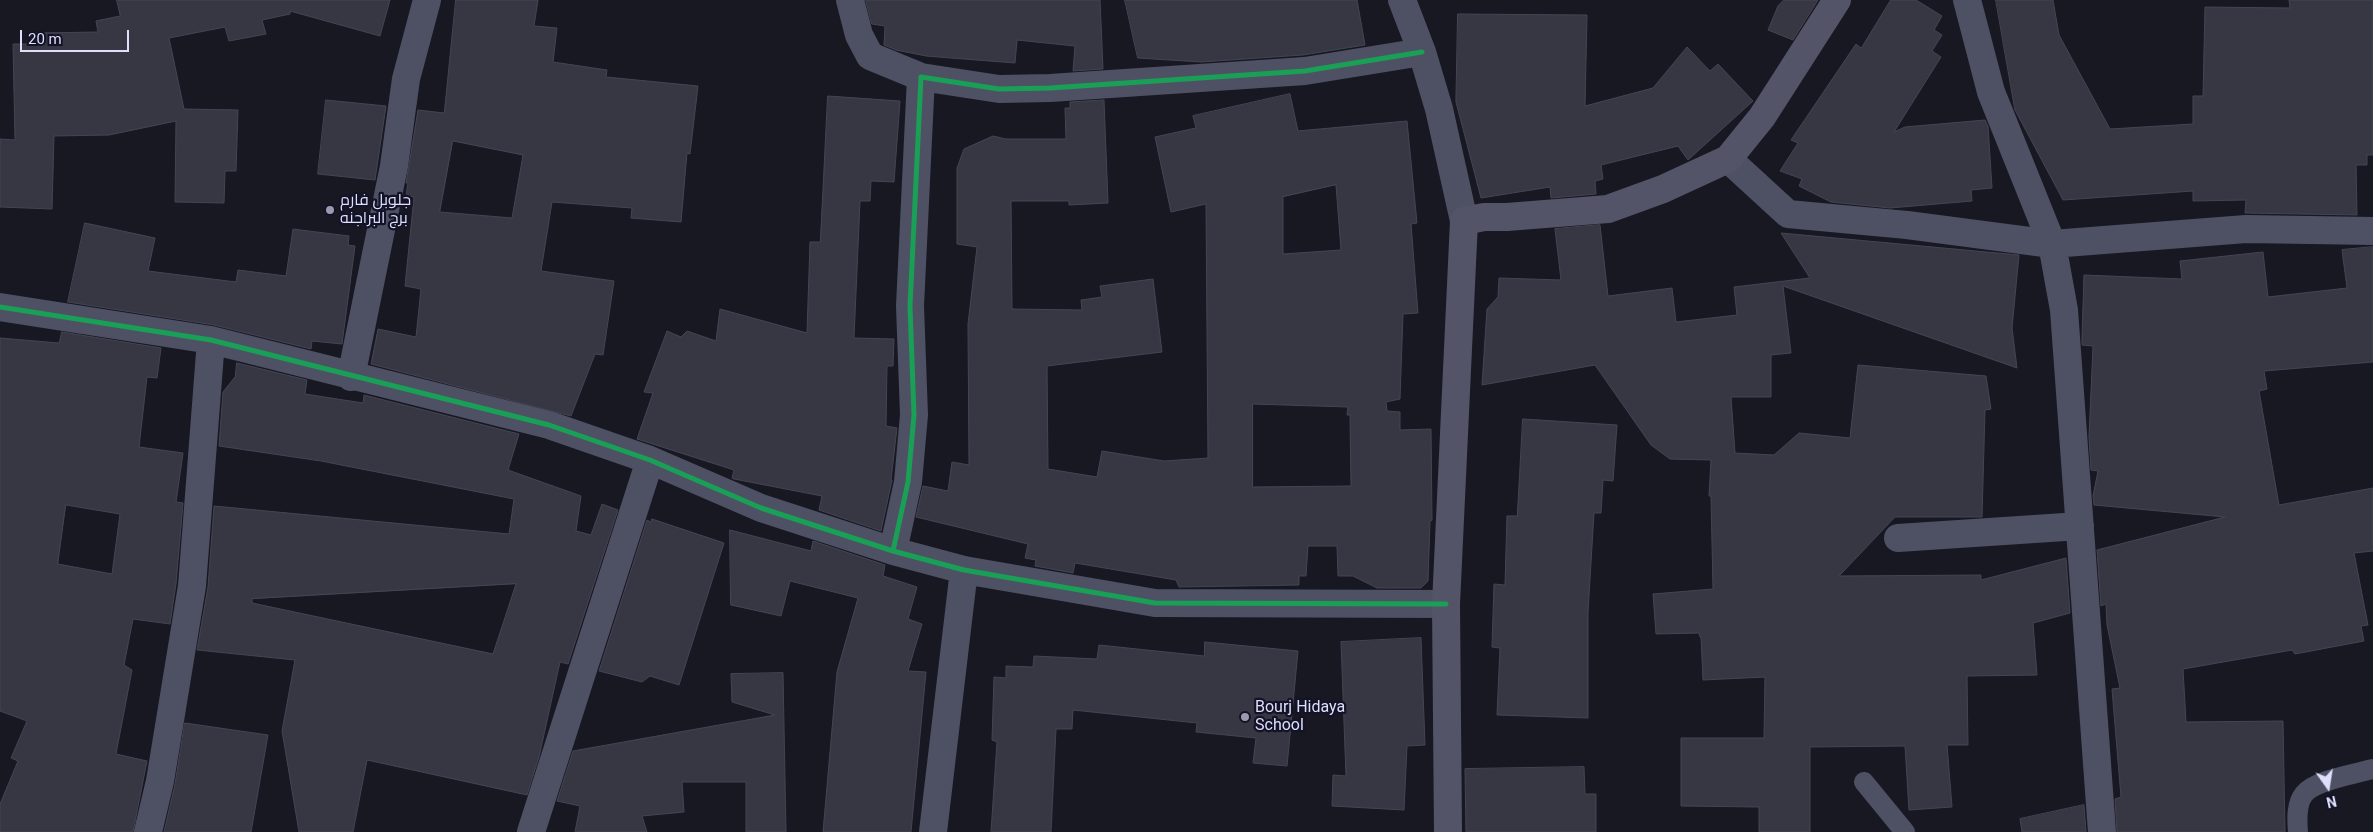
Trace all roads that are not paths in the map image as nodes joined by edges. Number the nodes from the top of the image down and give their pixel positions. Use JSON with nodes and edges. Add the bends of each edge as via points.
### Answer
{"nodes":[{"id":1,"x":427,"y":0,"type":"edge"},
{"id":2,"x":850,"y":0,"type":"edge"},
{"id":3,"x":1402,"y":0,"type":"edge"},
{"id":4,"x":1837,"y":0,"type":"edge"},
{"id":5,"x":1967,"y":0,"type":"edge"},
{"id":6,"x":1422,"y":52,"type":"junction"},
{"id":7,"x":921,"y":77,"type":"junction"},
{"id":8,"x":1728,"y":159,"type":"junction"},
{"id":9,"x":1464,"y":221,"type":"junction"},
{"id":10,"x":2373,"y":231,"type":"edge"},
{"id":11,"x":2052,"y":244,"type":"junction"},
{"id":12,"x":0,"y":307,"type":"edge"},
{"id":13,"x":211,"y":340,"type":"junction"},
{"id":14,"x":351,"y":377,"type":"junction"},
{"id":15,"x":650,"y":460,"type":"junction"},
{"id":16,"x":2080,"y":526,"type":"junction"},
{"id":17,"x":1898,"y":538,"type":"dead end"},
{"id":18,"x":893,"y":551,"type":"junction"},
{"id":19,"x":964,"y":570,"type":"junction"},
{"id":20,"x":1446,"y":604,"type":"junction"},
{"id":21,"x":2373,"y":769,"type":"edge"},
{"id":22,"x":1864,"y":782,"type":"dead end"},
{"id":23,"x":148,"y":832,"type":"edge"},
{"id":24,"x":531,"y":832,"type":"edge"},
{"id":25,"x":933,"y":832,"type":"edge"},
{"id":26,"x":1448,"y":832,"type":"edge"},
{"id":27,"x":1905,"y":832,"type":"edge"},
{"id":28,"x":2102,"y":832,"type":"edge"},
{"id":29,"x":2298,"y":832,"type":"edge"}],
"edges":[{"from":1,"to":14,"type":"street","via":[[406,79],[394,166]]},
{"from":2,"to":7,"type":"street","via":[[859,35],[870,56]]},
{"from":3,"to":6,"type":"street"},
{"from":4,"to":8,"type":"street","via":[[1762,117]]},
{"from":5,"to":11,"type":"street","via":[[1991,92]]},
{"from":6,"to":7,"type":"street","via":[[1305,71],[1050,88],[999,89]]},
{"from":6,"to":9,"type":"street","via":[[1439,109]]},
{"from":7,"to":18,"type":"street","via":[[910,306],[914,415],[908,482]]},
{"from":8,"to":9,"type":"street","via":[[1663,189],[1608,209]]},
{"from":8,"to":11,"type":"street","via":[[1788,214],[1907,225]]},
{"from":9,"to":20,"type":"street"},
{"from":10,"to":11,"type":"street","via":[[2246,229]]},
{"from":11,"to":16,"type":"street","via":[[2064,310]]},
{"from":12,"to":13,"type":"street"},
{"from":13,"to":14,"type":"street"},
{"from":13,"to":23,"type":"street","via":[[192,586],[160,781]]},
{"from":14,"to":15,"type":"street","via":[[549,425]]},
{"from":15,"to":18,"type":"street","via":[[761,508]]},
{"from":15,"to":24,"type":"street"},
{"from":16,"to":17,"type":"street"},
{"from":16,"to":28,"type":"street"},
{"from":18,"to":19,"type":"street"},
{"from":19,"to":20,"type":"street","via":[[1155,603]]},
{"from":19,"to":25,"type":"street"},
{"from":20,"to":26,"type":"street"},
{"from":21,"to":29,"type":"lane","via":[[2314,785],[2303,795],[2297,816]]},
{"from":22,"to":27,"type":"lane"}]}
